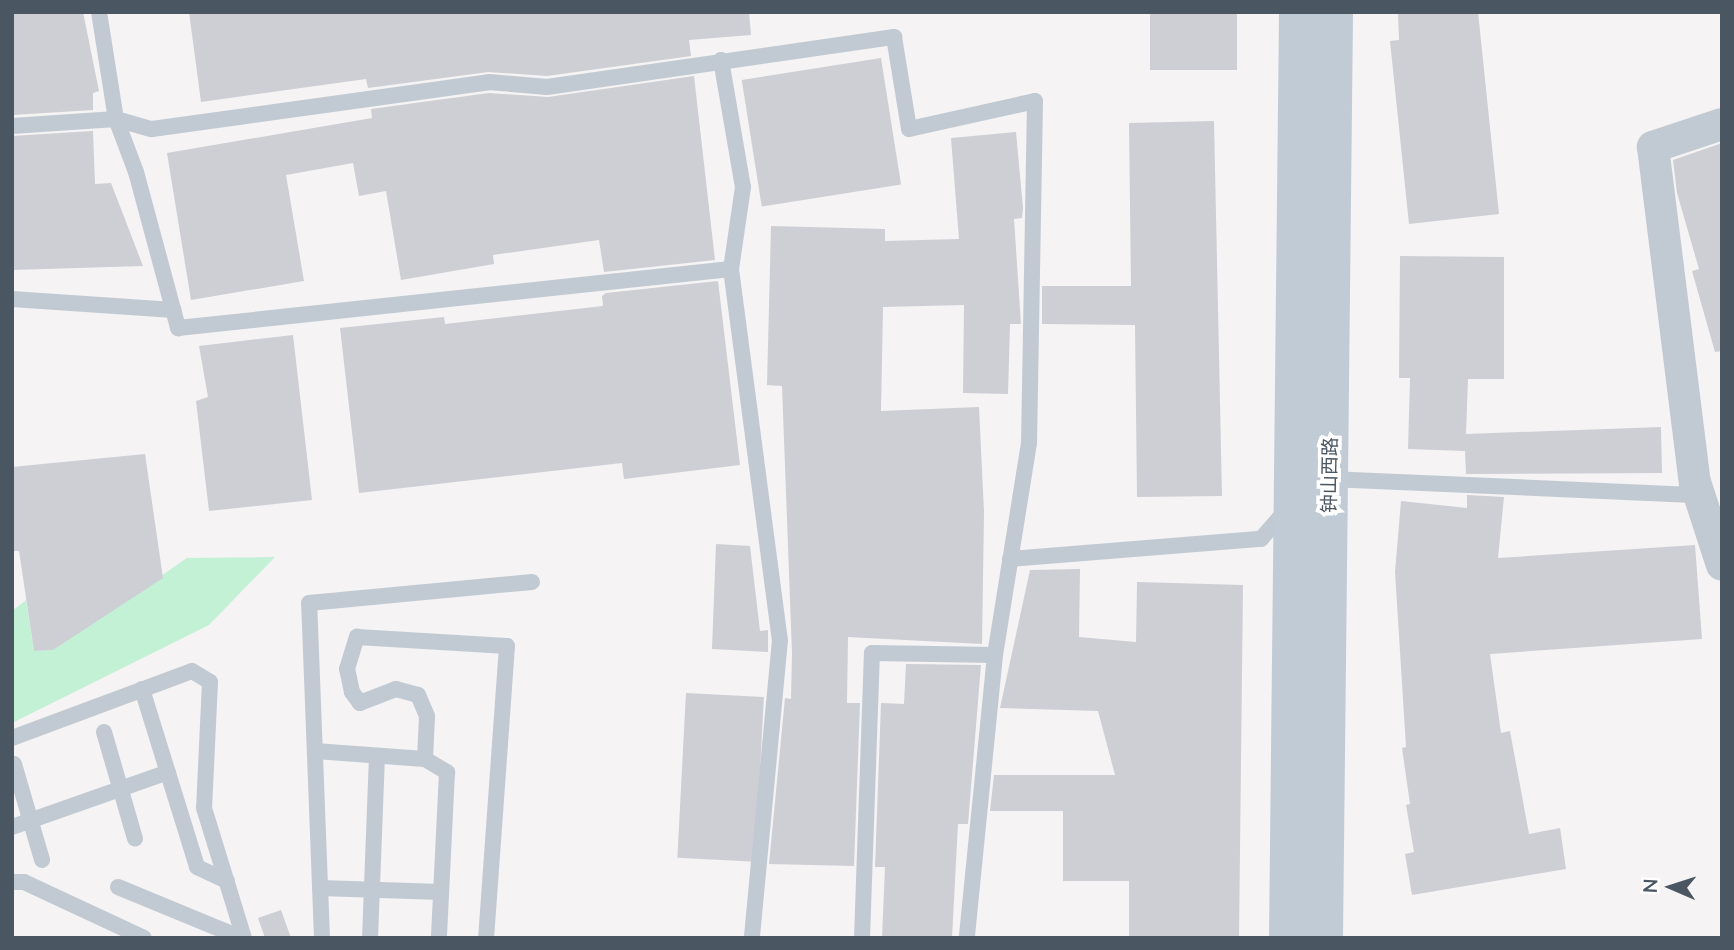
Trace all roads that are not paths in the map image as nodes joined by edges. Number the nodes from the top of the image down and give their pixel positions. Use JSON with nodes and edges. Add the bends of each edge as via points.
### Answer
{"nodes":[{"id":1,"x":99,"y":12,"type":"edge"},
{"id":2,"x":1298,"y":12,"type":"edge"},
{"id":3,"x":1334,"y":12,"type":"edge"},
{"id":4,"x":721,"y":60,"type":"junction"},
{"id":5,"x":116,"y":119,"type":"junction"},
{"id":6,"x":1722,"y":124,"type":"edge"},
{"id":7,"x":12,"y":125,"type":"edge"},
{"id":8,"x":731,"y":269,"type":"junction"},
{"id":9,"x":12,"y":299,"type":"edge"},
{"id":10,"x":174,"y":310,"type":"junction"},
{"id":11,"x":1329,"y":479,"type":"junction"},
{"id":12,"x":1699,"y":495,"type":"junction"},
{"id":13,"x":1293,"y":502,"type":"junction"},
{"id":14,"x":1010,"y":559,"type":"junction"},
{"id":15,"x":1722,"y":565,"type":"edge"},
{"id":16,"x":532,"y":582,"type":"dead end"},
{"id":17,"x":995,"y":654,"type":"junction"},
{"id":18,"x":142,"y":689,"type":"junction"},
{"id":19,"x":104,"y":732,"type":"dead end"},
{"id":20,"x":12,"y":738,"type":"edge"},
{"id":21,"x":315,"y":751,"type":"junction"},
{"id":22,"x":377,"y":756,"type":"junction"},
{"id":23,"x":425,"y":759,"type":"junction"},
{"id":24,"x":14,"y":764,"type":"dead end"},
{"id":25,"x":168,"y":772,"type":"junction"},
{"id":26,"x":119,"y":790,"type":"junction"},
{"id":27,"x":29,"y":821,"type":"junction"},
{"id":28,"x":12,"y":827,"type":"edge"},
{"id":29,"x":135,"y":839,"type":"dead end"},
{"id":30,"x":42,"y":860,"type":"dead end"},
{"id":31,"x":227,"y":881,"type":"junction"},
{"id":32,"x":12,"y":882,"type":"edge"},
{"id":33,"x":118,"y":887,"type":"dead end"},
{"id":34,"x":320,"y":888,"type":"junction"},
{"id":35,"x":372,"y":889,"type":"junction"},
{"id":36,"x":441,"y":892,"type":"junction"},
{"id":37,"x":144,"y":938,"type":"edge"},
{"id":38,"x":243,"y":938,"type":"edge"},
{"id":39,"x":322,"y":938,"type":"edge"},
{"id":40,"x":370,"y":938,"type":"edge"},
{"id":41,"x":439,"y":938,"type":"edge"},
{"id":42,"x":486,"y":938,"type":"edge"},
{"id":43,"x":752,"y":938,"type":"edge"},
{"id":44,"x":862,"y":938,"type":"edge"},
{"id":45,"x":967,"y":938,"type":"edge"},
{"id":46,"x":1288,"y":938,"type":"edge"},
{"id":47,"x":1324,"y":938,"type":"edge"}],
"edges":[{"from":1,"to":5,"type":"lane"},
{"from":2,"to":13,"type":"main road","name":"钟山西路"},
{"from":3,"to":11,"type":"main road","name":"钟山西路"},
{"from":4,"to":5,"type":"lane","via":[[547,87],[489,82],[152,129]]},
{"from":4,"to":8,"type":"lane","via":[[743,187]]},
{"from":4,"to":14,"type":"lane","via":[[894,37],[909,128],[1035,101],[1029,443]]},
{"from":5,"to":7,"type":"lane"},
{"from":5,"to":10,"type":"lane","via":[[136,172]]},
{"from":6,"to":12,"type":"street","via":[[1653,147]]},
{"from":8,"to":10,"type":"lane","via":[[178,328]]},
{"from":8,"to":43,"type":"lane","via":[[780,640]]},
{"from":9,"to":10,"type":"lane"},
{"from":11,"to":12,"type":"lane"},
{"from":11,"to":47,"type":"main road","name":"钟山西路"},
{"from":12,"to":15,"type":"street"},
{"from":13,"to":14,"type":"lane","via":[[1261,539]]},
{"from":13,"to":46,"type":"main road","name":"钟山西路"},
{"from":14,"to":17,"type":"lane"},
{"from":16,"to":21,"type":"lane","via":[[309,603]]},
{"from":17,"to":44,"type":"lane","via":[[872,653]]},
{"from":17,"to":45,"type":"lane"},
{"from":18,"to":20,"type":"lane"},
{"from":18,"to":25,"type":"lane"},
{"from":18,"to":31,"type":"lane","via":[[192,671],[210,681],[204,808]]},
{"from":19,"to":26,"type":"lane"},
{"from":21,"to":22,"type":"lane"},
{"from":21,"to":34,"type":"lane"},
{"from":22,"to":23,"type":"lane"},
{"from":22,"to":35,"type":"lane"},
{"from":23,"to":36,"type":"lane","via":[[447,772]]},
{"from":23,"to":42,"type":"lane","via":[[427,716],[418,695],[396,690],[360,703],[352,692],[347,669],[357,637],[507,646]]},
{"from":24,"to":27,"type":"lane"},
{"from":25,"to":26,"type":"lane"},
{"from":25,"to":31,"type":"lane","via":[[198,867]]},
{"from":26,"to":27,"type":"lane"},
{"from":26,"to":29,"type":"lane"},
{"from":27,"to":28,"type":"lane"},
{"from":27,"to":30,"type":"lane"},
{"from":31,"to":38,"type":"lane"},
{"from":32,"to":37,"type":"lane","via":[[24,882]]},
{"from":33,"to":38,"type":"lane"},
{"from":34,"to":35,"type":"lane"},
{"from":34,"to":39,"type":"lane"},
{"from":35,"to":36,"type":"lane"},
{"from":35,"to":40,"type":"lane"},
{"from":36,"to":41,"type":"lane"}]}
